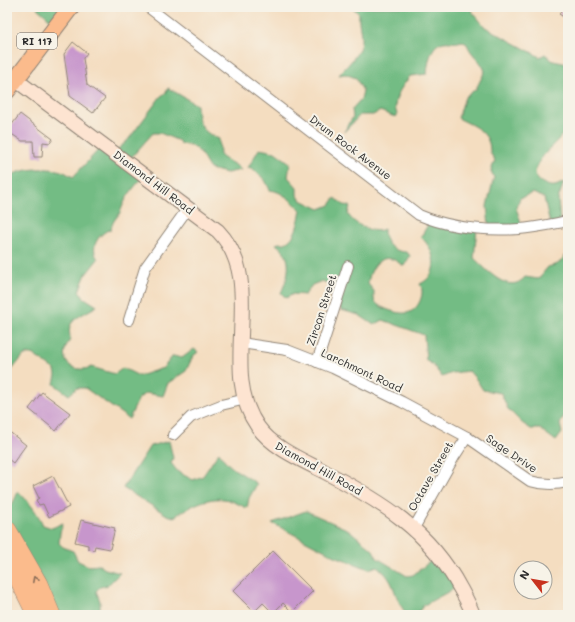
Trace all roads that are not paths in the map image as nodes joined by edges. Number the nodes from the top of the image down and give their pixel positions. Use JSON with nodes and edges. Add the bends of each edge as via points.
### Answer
{"nodes":[{"id":1,"x":68,"y":7,"type":"edge"},
{"id":2,"x":71,"y":7,"type":"edge"},
{"id":3,"x":148,"y":7,"type":"edge"},
{"id":4,"x":10,"y":81,"type":"edge"},
{"id":5,"x":188,"y":208,"type":"junction"},
{"id":6,"x":568,"y":221,"type":"edge"},
{"id":7,"x":348,"y":266,"type":"dead end"},
{"id":8,"x":129,"y":320,"type":"dead end"},
{"id":9,"x":241,"y":343,"type":"junction"},
{"id":10,"x":317,"y":362,"type":"junction"},
{"id":11,"x":246,"y":399,"type":"junction"},
{"id":12,"x":173,"y":435,"type":"dead end"},
{"id":13,"x":467,"y":437,"type":"junction"},
{"id":14,"x":568,"y":482,"type":"edge"},
{"id":15,"x":414,"y":528,"type":"junction"},
{"id":16,"x":7,"y":530,"type":"edge"},
{"id":17,"x":7,"y":555,"type":"edge"},
{"id":18,"x":37,"y":615,"type":"edge"},
{"id":19,"x":51,"y":615,"type":"edge"},
{"id":20,"x":473,"y":615,"type":"edge"}],
"edges":[{"from":1,"to":4,"type":"main road","number":"RI 117"},
{"from":2,"to":4,"type":"main road","number":"RI 117"},
{"from":3,"to":6,"type":"street","name":"Drum Rock Avenue","via":[[420,215],[437,223],[476,228],[520,229]]},
{"from":4,"to":5,"type":"street","name":"Diamond Hill Road"},
{"from":5,"to":8,"type":"street","via":[[145,268]]},
{"from":5,"to":9,"type":"street","name":"Diamond Hill Road","via":[[218,231],[234,254],[242,292]]},
{"from":7,"to":10,"type":"street","name":"Zircon Street"},
{"from":9,"to":10,"type":"street","name":"Larchmont Road","via":[[287,350]]},
{"from":9,"to":11,"type":"street","name":"Diamond Hill Road","via":[[240,377]]},
{"from":10,"to":13,"type":"street","name":"Larchmont Road","via":[[402,402]]},
{"from":11,"to":12,"type":"street","via":[[221,405],[191,417]]},
{"from":11,"to":15,"type":"street","name":"Diamond Hill Road","via":[[258,426],[272,442],[383,504]]},
{"from":13,"to":14,"type":"street","name":"Sage Drive","via":[[530,481],[541,484]]},
{"from":13,"to":15,"type":"street","name":"Octave Street"},
{"from":15,"to":20,"type":"street","name":"Diamond Hill Road","via":[[453,575]]},
{"from":19,"to":16,"type":"highway","one_way":true,"via":[[38,584]]},
{"from":17,"to":18,"type":"highway"}]}
